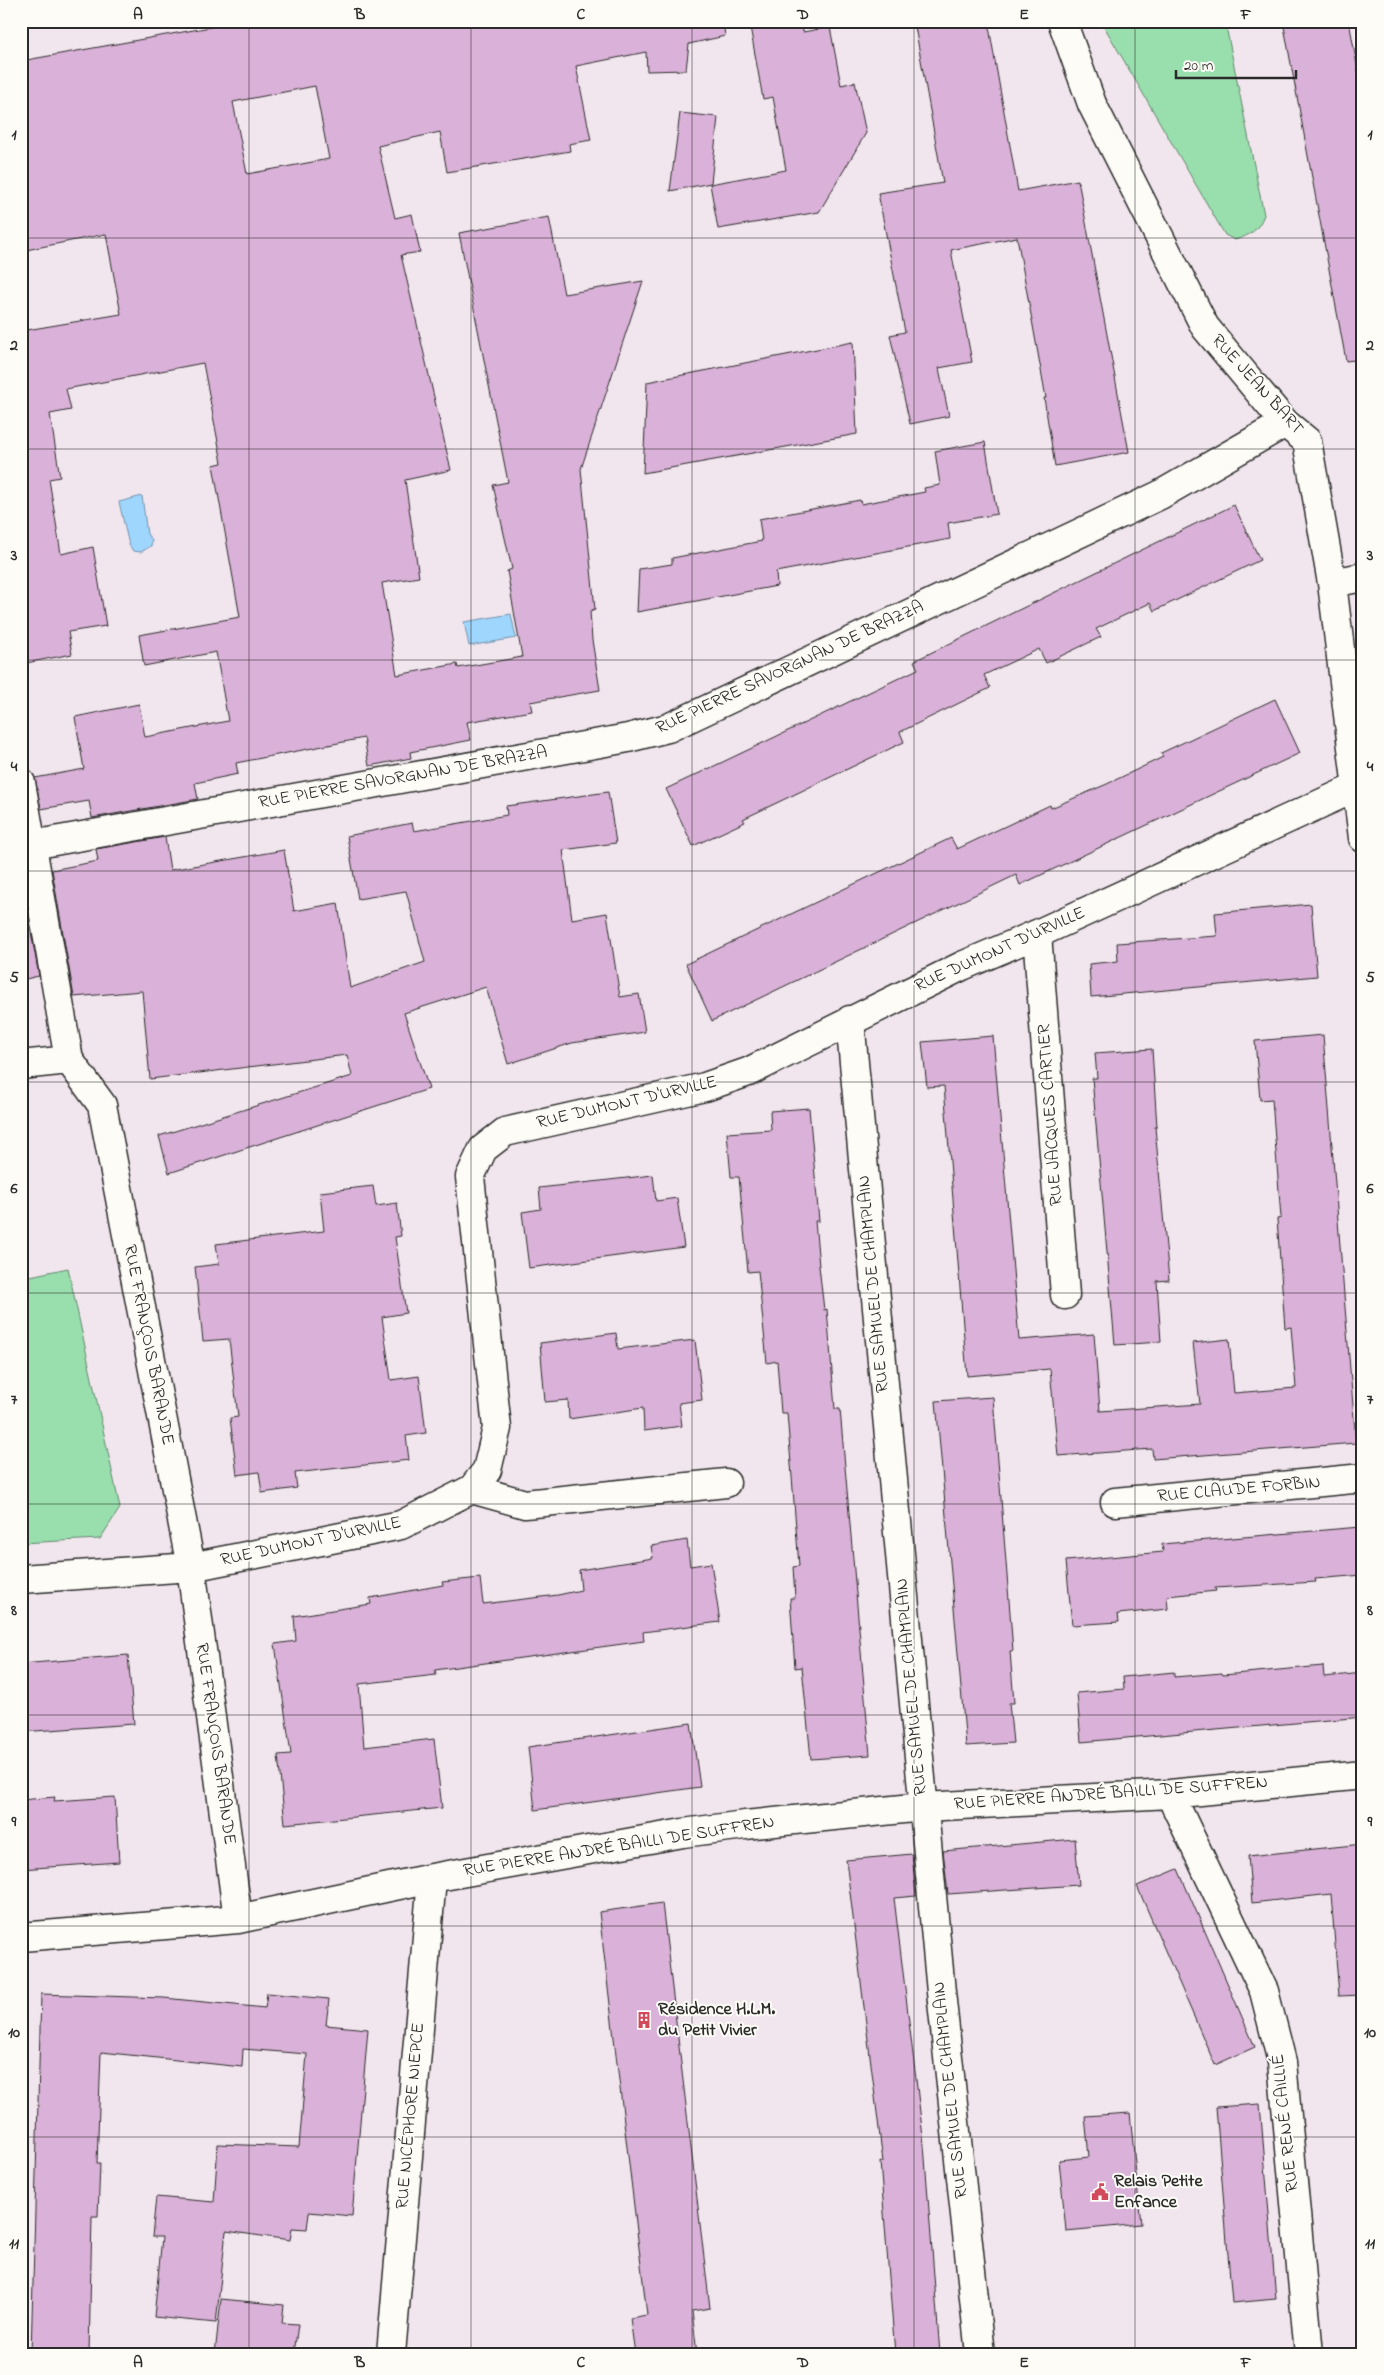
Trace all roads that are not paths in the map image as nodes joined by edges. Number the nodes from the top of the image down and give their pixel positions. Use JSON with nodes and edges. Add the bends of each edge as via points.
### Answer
{"nodes":[{"id":1,"x":1062,"y":21,"type":"edge"},
{"id":2,"x":1285,"y":422,"type":"junction"},
{"id":3,"x":1363,"y":577,"type":"edge"},
{"id":4,"x":1332,"y":583,"type":"junction"},
{"id":5,"x":21,"y":783,"type":"edge"},
{"id":6,"x":1357,"y":787,"type":"junction"},
{"id":7,"x":1363,"y":838,"type":"edge"},
{"id":8,"x":27,"y":846,"type":"edge"},
{"id":9,"x":1037,"y":934,"type":"junction"},
{"id":10,"x":850,"y":1020,"type":"junction"},
{"id":11,"x":69,"y":1060,"type":"junction"},
{"id":12,"x":21,"y":1065,"type":"edge"},
{"id":13,"x":1065,"y":1295,"type":"dead end"},
{"id":14,"x":1363,"y":1478,"type":"edge"},
{"id":15,"x":726,"y":1483,"type":"dead end"},
{"id":16,"x":472,"y":1489,"type":"junction"},
{"id":17,"x":1115,"y":1502,"type":"dead end"},
{"id":18,"x":191,"y":1567,"type":"junction"},
{"id":19,"x":21,"y":1580,"type":"edge"},
{"id":20,"x":1363,"y":1775,"type":"edge"},
{"id":21,"x":1170,"y":1794,"type":"junction"},
{"id":22,"x":923,"y":1806,"type":"junction"},
{"id":23,"x":432,"y":1878,"type":"junction"},
{"id":24,"x":238,"y":1919,"type":"junction"},
{"id":25,"x":21,"y":1937,"type":"edge"},
{"id":26,"x":391,"y":2354,"type":"edge"},
{"id":27,"x":980,"y":2354,"type":"edge"},
{"id":28,"x":1309,"y":2354,"type":"edge"}],
"edges":[{"from":1,"to":2,"type":"street","name":"RUE JEAN BART","via":[[1092,104],[1205,327]]},
{"from":2,"to":4,"type":"street","name":"RUE JEAN BART","via":[[1306,441]]},
{"from":2,"to":8,"type":"street","name":"RUE PIERRE SAVORGNAN DE BRAZZA","via":[[1160,495],[668,728],[628,738]]},
{"from":3,"to":4,"type":"street"},
{"from":4,"to":6,"type":"street","name":"RUE JEAN BART"},
{"from":5,"to":8,"type":"street","name":"RUE FRANÇOIS BARANDE"},
{"from":6,"to":7,"type":"street","name":"RUE JEAN BART"},
{"from":6,"to":9,"type":"street","name":"RUE DUMONT D'URVILLE"},
{"from":8,"to":11,"type":"street","name":"RUE FRANÇOIS BARANDE"},
{"from":9,"to":10,"type":"street","name":"RUE DUMONT D'URVILLE"},
{"from":9,"to":13,"type":"street","name":"RUE JACQUES CARTIER"},
{"from":10,"to":16,"type":"street","name":"RUE DUMONT D'URVILLE","via":[[748,1072],[696,1089],[505,1132],[483,1149],[470,1177],[497,1428],[487,1470]]},
{"from":10,"to":22,"type":"street","name":"RUE SAMUEL DE CHAMPLAIN"},
{"from":11,"to":12,"type":"street"},
{"from":11,"to":18,"type":"street","name":"RUE FRANÇOIS BARANDE","via":[[102,1105]]},
{"from":14,"to":17,"type":"street","name":"RUE CLAUDE FORBIN"},
{"from":15,"to":16,"type":"street","via":[[526,1504]]},
{"from":16,"to":18,"type":"street","name":"RUE DUMONT D'URVILLE","via":[[401,1525]]},
{"from":18,"to":19,"type":"street","name":"RUE DUMONT D'URVILLE"},
{"from":18,"to":24,"type":"street","name":"RUE FRANÇOIS BARANDE"},
{"from":20,"to":21,"type":"street","name":"RUE PIERRE ANDRÉ BAILLI DE SUFFREN"},
{"from":21,"to":22,"type":"street","name":"RUE PIERRE ANDRÉ BAILLI DE SUFFREN"},
{"from":21,"to":28,"type":"street","name":"RUE RENÉ CAILLIÉ","via":[[1264,1991],[1282,2062]]},
{"from":22,"to":23,"type":"street","name":"RUE PIERRE ANDRÉ BAILLI DE SUFFREN","via":[[683,1833]]},
{"from":22,"to":27,"type":"street","name":"RUE SAMUEL DE CHAMPLAIN"},
{"from":23,"to":24,"type":"street","name":"RUE PIERRE ANDRÉ BAILLI DE SUFFREN"},
{"from":23,"to":26,"type":"street","name":"RUE NICÉPHORE NIEPCE"},
{"from":24,"to":25,"type":"street","name":"RUE PIERRE ANDRÉ BAILLI DE SUFFREN"}]}
